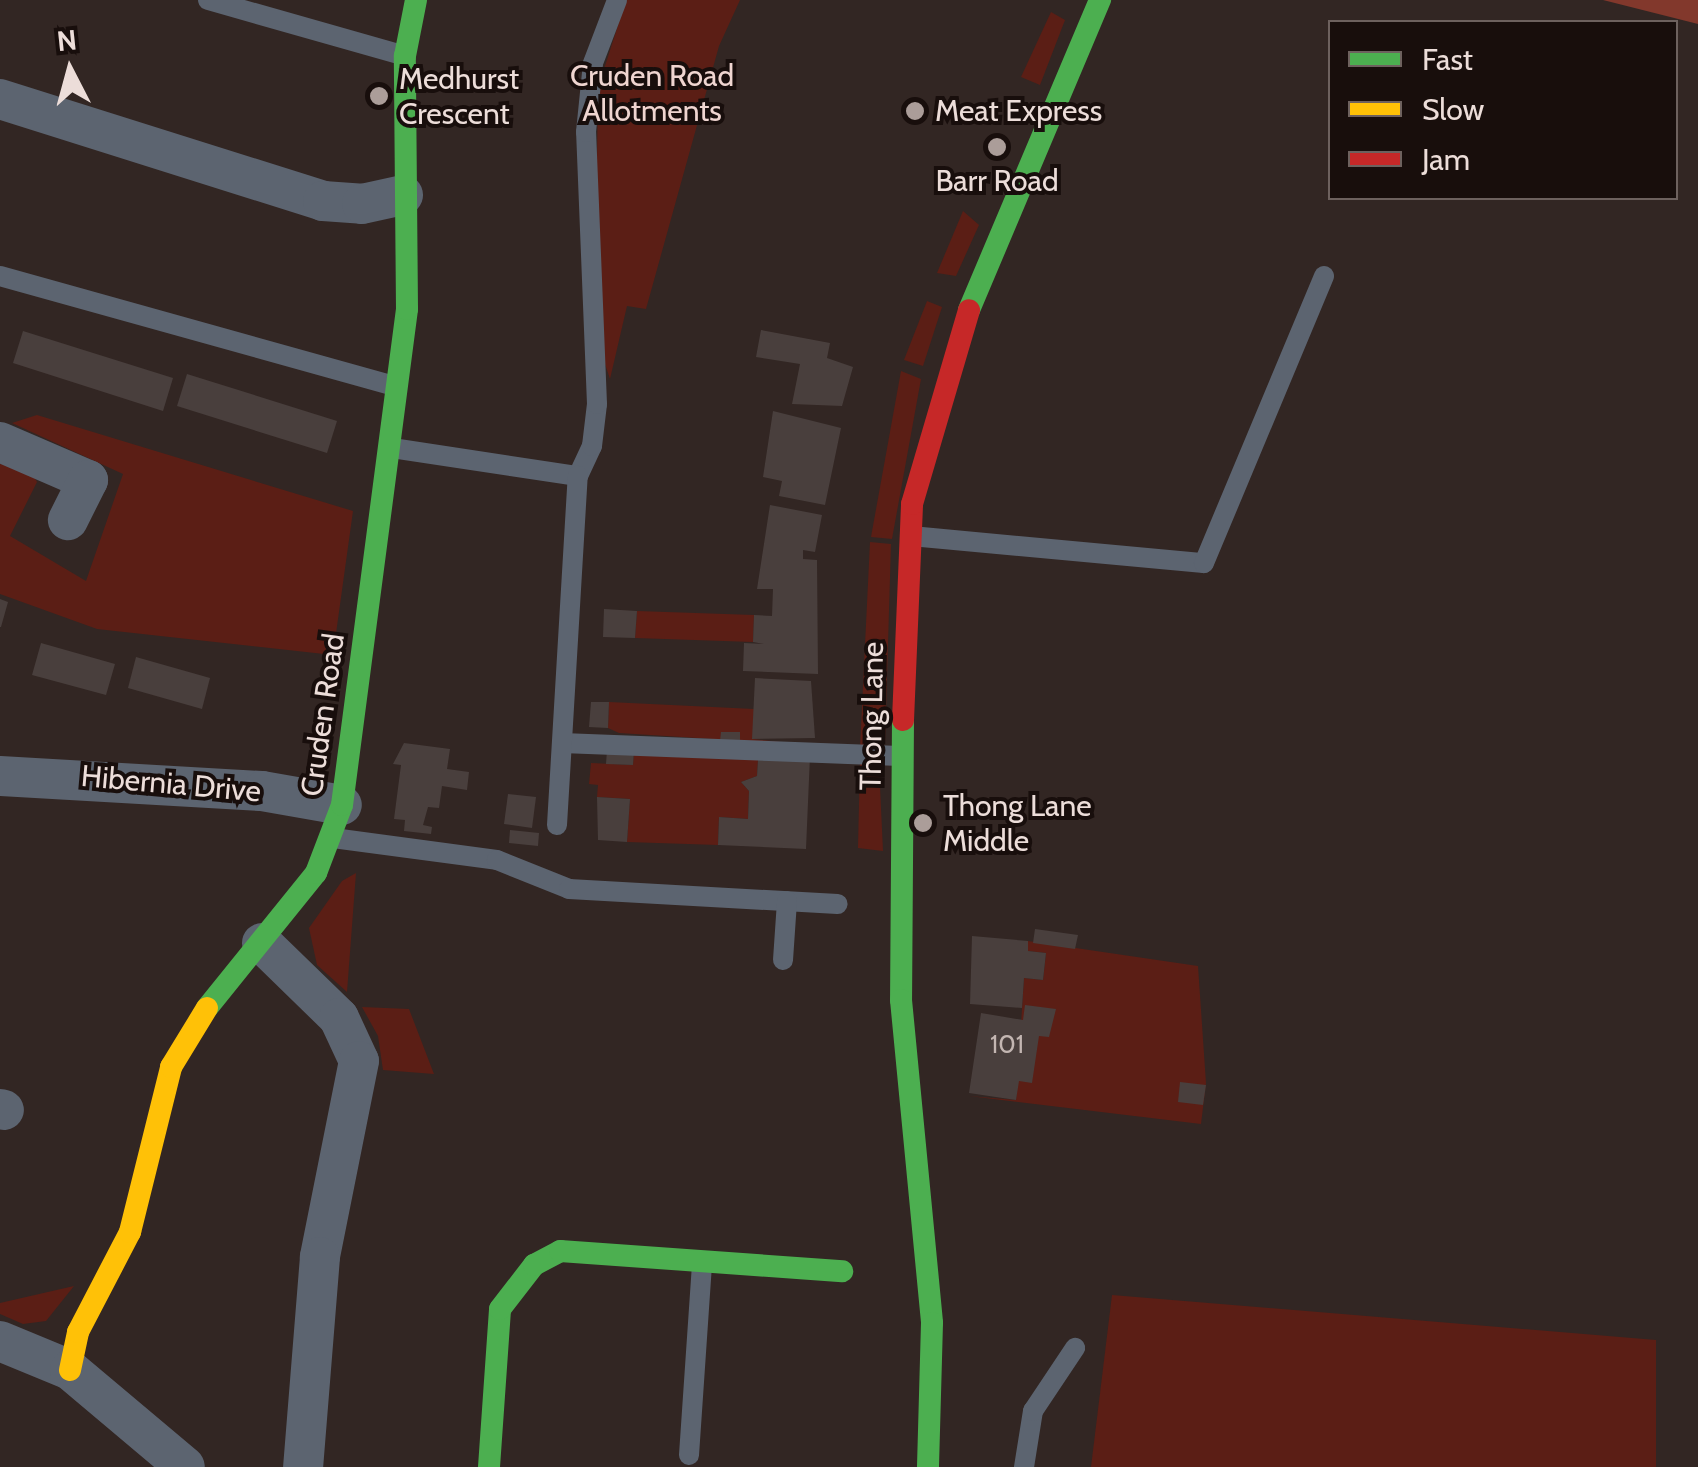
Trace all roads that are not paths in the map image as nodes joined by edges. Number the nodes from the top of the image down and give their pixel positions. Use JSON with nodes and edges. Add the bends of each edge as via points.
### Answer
{"nodes":[{"id":1,"x":208,"y":0,"type":"edge"},
{"id":2,"x":416,"y":0,"type":"edge"},
{"id":3,"x":617,"y":0,"type":"edge"},
{"id":4,"x":1100,"y":0,"type":"edge"},
{"id":5,"x":405,"y":56,"type":"junction"},
{"id":6,"x":0,"y":99,"type":"edge"},
{"id":7,"x":403,"y":196,"type":"junction"},
{"id":8,"x":0,"y":276,"type":"edge"},
{"id":9,"x":1324,"y":276,"type":"dead end"},
{"id":10,"x":396,"y":387,"type":"junction"},
{"id":11,"x":0,"y":442,"type":"edge"},
{"id":12,"x":390,"y":448,"type":"junction"},
{"id":13,"x":578,"y":476,"type":"junction"},
{"id":14,"x":68,"y":520,"type":"dead end"},
{"id":15,"x":909,"y":536,"type":"junction"},
{"id":16,"x":562,"y":743,"type":"junction"},
{"id":17,"x":903,"y":756,"type":"junction"},
{"id":18,"x":0,"y":776,"type":"edge"},
{"id":19,"x":337,"y":822,"type":"junction"},
{"id":20,"x":557,"y":825,"type":"dead end"},
{"id":21,"x":787,"y":902,"type":"junction"},
{"id":22,"x":838,"y":904,"type":"dead end"},
{"id":23,"x":262,"y":942,"type":"junction"},
{"id":24,"x":784,"y":960,"type":"dead end"},
{"id":25,"x":702,"y":1260,"type":"junction"},
{"id":26,"x":842,"y":1271,"type":"dead end"},
{"id":27,"x":0,"y":1342,"type":"edge"},
{"id":28,"x":1075,"y":1348,"type":"dead end"},
{"id":29,"x":70,"y":1370,"type":"junction"},
{"id":30,"x":688,"y":1455,"type":"dead end"},
{"id":31,"x":185,"y":1467,"type":"edge"},
{"id":32,"x":302,"y":1467,"type":"edge"},
{"id":33,"x":489,"y":1467,"type":"edge"},
{"id":34,"x":928,"y":1467,"type":"edge"},
{"id":35,"x":1024,"y":1467,"type":"edge"}],
"edges":[{"from":1,"to":5,"type":"lane"},
{"from":2,"to":5,"type":"street","name":"Cruden Road"},
{"from":3,"to":13,"type":"lane","via":[[592,64],[586,132],[597,404],[592,446]]},
{"from":4,"to":15,"type":"street","name":"Thong Lane","via":[[962,324],[924,447]]},
{"from":5,"to":7,"type":"street","name":"Cruden Road"},
{"from":6,"to":7,"type":"street","via":[[323,201],[362,204]]},
{"from":7,"to":10,"type":"street","name":"Cruden Road","via":[[408,309]]},
{"from":8,"to":10,"type":"lane"},
{"from":9,"to":15,"type":"lane","via":[[1204,562]]},
{"from":10,"to":12,"type":"street","name":"Cruden Road"},
{"from":11,"to":14,"type":"street","via":[[88,480]]},
{"from":12,"to":13,"type":"lane"},
{"from":12,"to":19,"type":"street","name":"Cruden Road"},
{"from":13,"to":16,"type":"lane"},
{"from":15,"to":17,"type":"street","name":"Thong Lane"},
{"from":16,"to":17,"type":"lane"},
{"from":16,"to":20,"type":"lane"},
{"from":17,"to":34,"type":"street","name":"Thong Lane","via":[[901,1000],[932,1323]]},
{"from":18,"to":19,"type":"street","name":"Hibernia Drive","via":[[262,790]]},
{"from":19,"to":21,"type":"lane","via":[[497,860],[569,889]]},
{"from":19,"to":23,"type":"street","name":"Cruden Road","via":[[308,886]]},
{"from":21,"to":22,"type":"lane"},
{"from":21,"to":24,"type":"lane"},
{"from":23,"to":29,"type":"street","name":"Cruden Road","via":[[203,1013],[171,1067],[130,1232],[78,1332]]},
{"from":23,"to":32,"type":"street","via":[[339,1018],[359,1061],[320,1256]]},
{"from":25,"to":26,"type":"street"},
{"from":25,"to":30,"type":"lane"},
{"from":25,"to":33,"type":"street","via":[[560,1251],[534,1264],[500,1310]]},
{"from":27,"to":29,"type":"street"},
{"from":28,"to":35,"type":"lane","via":[[1033,1411]]},
{"from":29,"to":31,"type":"street"}]}
